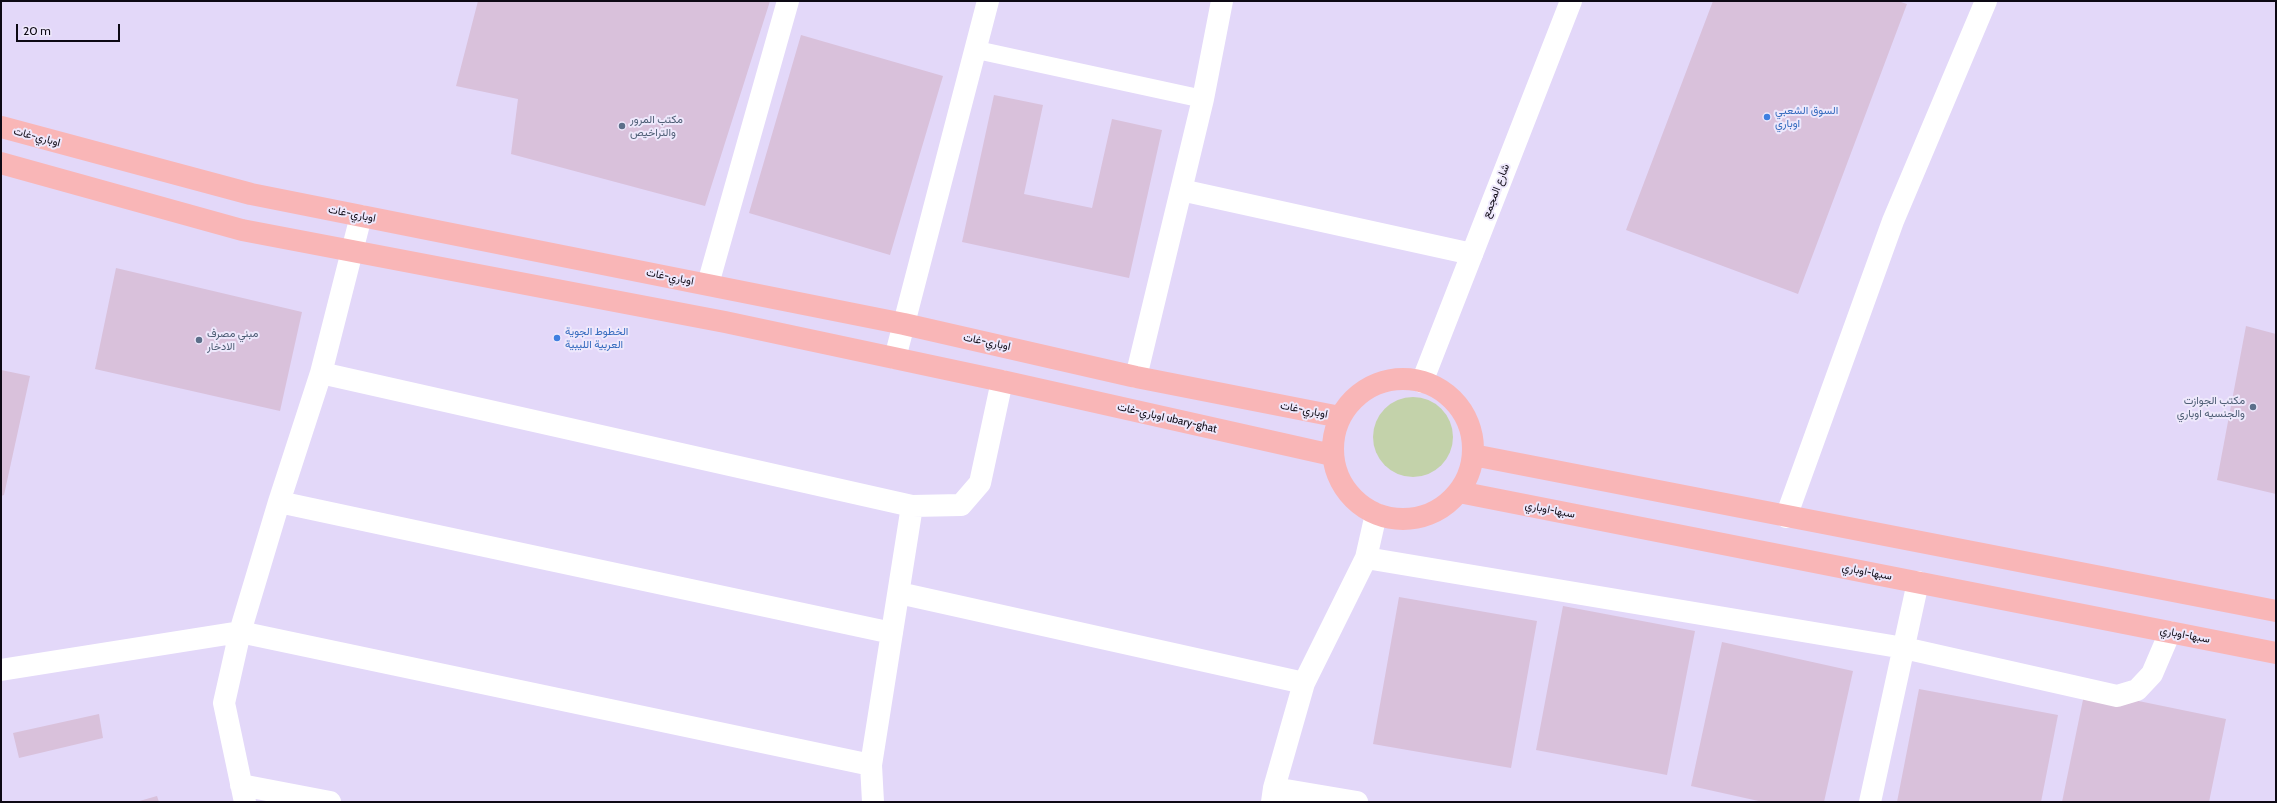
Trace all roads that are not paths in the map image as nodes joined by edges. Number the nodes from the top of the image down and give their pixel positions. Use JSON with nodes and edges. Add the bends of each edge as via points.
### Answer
{"nodes":[{"id":1,"x":788,"y":1,"type":"edge"},
{"id":2,"x":988,"y":1,"type":"edge"},
{"id":3,"x":1222,"y":1,"type":"edge"},
{"id":4,"x":1571,"y":1,"type":"edge"},
{"id":5,"x":1986,"y":1,"type":"edge"},
{"id":6,"x":977,"y":50,"type":"junction"},
{"id":7,"x":1203,"y":98,"type":"junction"},
{"id":8,"x":1,"y":127,"type":"edge"},
{"id":9,"x":1,"y":163,"type":"edge"},
{"id":10,"x":1181,"y":190,"type":"junction"},
{"id":11,"x":361,"y":216,"type":"junction"},
{"id":12,"x":352,"y":251,"type":"junction"},
{"id":13,"x":1472,"y":254,"type":"junction"},
{"id":14,"x":708,"y":284,"type":"junction"},
{"id":15,"x":904,"y":324,"type":"junction"},
{"id":16,"x":895,"y":358,"type":"junction"},
{"id":17,"x":321,"y":373,"type":"junction"},
{"id":18,"x":1136,"y":377,"type":"junction"},
{"id":19,"x":1002,"y":381,"type":"junction"},
{"id":20,"x":1422,"y":382,"type":"junction"},
{"id":21,"x":1340,"y":417,"type":"junction"},
{"id":22,"x":1332,"y":455,"type":"junction"},
{"id":23,"x":1473,"y":455,"type":"junction"},
{"id":24,"x":1459,"y":492,"type":"junction"},
{"id":25,"x":279,"y":502,"type":"junction"},
{"id":26,"x":912,"y":506,"type":"junction"},
{"id":27,"x":1376,"y":514,"type":"junction"},
{"id":28,"x":1786,"y":517,"type":"junction"},
{"id":29,"x":1366,"y":558,"type":"junction"},
{"id":30,"x":1918,"y":582,"type":"junction"},
{"id":31,"x":899,"y":593,"type":"junction"},
{"id":32,"x":2276,"y":611,"type":"edge"},
{"id":33,"x":240,"y":632,"type":"junction"},
{"id":34,"x":2170,"y":632,"type":"junction"},
{"id":35,"x":892,"y":633,"type":"junction"},
{"id":36,"x":1904,"y":648,"type":"junction"},
{"id":37,"x":2276,"y":653,"type":"edge"},
{"id":38,"x":1,"y":670,"type":"edge"},
{"id":39,"x":1304,"y":682,"type":"junction"},
{"id":40,"x":871,"y":765,"type":"junction"},
{"id":41,"x":243,"y":794,"type":"edge"},
{"id":42,"x":1273,"y":795,"type":"edge"},
{"id":43,"x":330,"y":802,"type":"edge"},
{"id":44,"x":873,"y":802,"type":"edge"},
{"id":45,"x":1357,"y":802,"type":"edge"},
{"id":46,"x":1870,"y":802,"type":"edge"}],
"edges":[{"from":1,"to":14,"type":"street"},
{"from":2,"to":6,"type":"street"},
{"from":3,"to":7,"type":"street"},
{"from":4,"to":13,"type":"street","name":"شارع المجمع"},
{"from":5,"to":28,"type":"street","via":[[1893,221]]},
{"from":6,"to":7,"type":"lane"},
{"from":6,"to":15,"type":"street"},
{"from":7,"to":10,"type":"street"},
{"from":8,"to":11,"type":"highway","name":"اوباري-غات","via":[[251,194]]},
{"from":9,"to":12,"type":"highway","via":[[242,230]]},
{"from":10,"to":13,"type":"street"},
{"from":10,"to":18,"type":"street"},
{"from":11,"to":12,"type":"street"},
{"from":11,"to":14,"type":"highway","name":"اوباري-غات"},
{"from":12,"to":16,"type":"highway","via":[[725,322]]},
{"from":12,"to":17,"type":"street"},
{"from":13,"to":20,"type":"street","name":"شارع المجمع"},
{"from":14,"to":15,"type":"highway","name":"اوباري-غات"},
{"from":15,"to":16,"type":"street"},
{"from":15,"to":18,"type":"highway","name":"اوباري-غات"},
{"from":16,"to":19,"type":"highway"},
{"from":17,"to":25,"type":"street"},
{"from":17,"to":26,"type":"street"},
{"from":18,"to":21,"type":"highway","name":"اوباري-غات"},
{"from":19,"to":22,"type":"highway","name":"اوباري-غات ubary-ghat"},
{"from":19,"to":26,"type":"street","via":[[980,483],[961,505]]},
{"from":20,"to":21,"type":"highway","via":[[1398,379],[1375,385],[1354,398]]},
{"from":20,"to":23,"type":"highway","via":[[1444,392],[1461,410],[1471,431]]},
{"from":21,"to":22,"type":"highway","via":[[1334,435]]},
{"from":22,"to":27,"type":"highway","via":[[1337,474],[1346,491]]},
{"from":23,"to":24,"type":"highway","via":[[1468,474]]},
{"from":23,"to":28,"type":"highway"},
{"from":24,"to":27,"type":"highway","via":[[1442,507],[1421,517],[1399,519]]},
{"from":24,"to":30,"type":"highway","name":"سبها-اوباري"},
{"from":25,"to":33,"type":"street"},
{"from":25,"to":35,"type":"street"},
{"from":26,"to":31,"type":"street"},
{"from":27,"to":29,"type":"street"},
{"from":28,"to":32,"type":"highway"},
{"from":29,"to":36,"type":"street"},
{"from":29,"to":39,"type":"street"},
{"from":30,"to":34,"type":"highway","name":"سبها-اوباري"},
{"from":30,"to":36,"type":"street"},
{"from":31,"to":35,"type":"street"},
{"from":31,"to":39,"type":"street"},
{"from":33,"to":38,"type":"street"},
{"from":33,"to":40,"type":"street"},
{"from":33,"to":41,"type":"street","via":[[224,703]]},
{"from":34,"to":36,"type":"street","via":[[2152,674],[2137,690],[2117,696]]},
{"from":34,"to":37,"type":"highway","name":"سبها-اوباري"},
{"from":35,"to":40,"type":"street"},
{"from":36,"to":46,"type":"street"},
{"from":39,"to":42,"type":"street"},
{"from":40,"to":44,"type":"street"},
{"from":41,"to":43,"type":"street"},
{"from":42,"to":45,"type":"street"}]}
